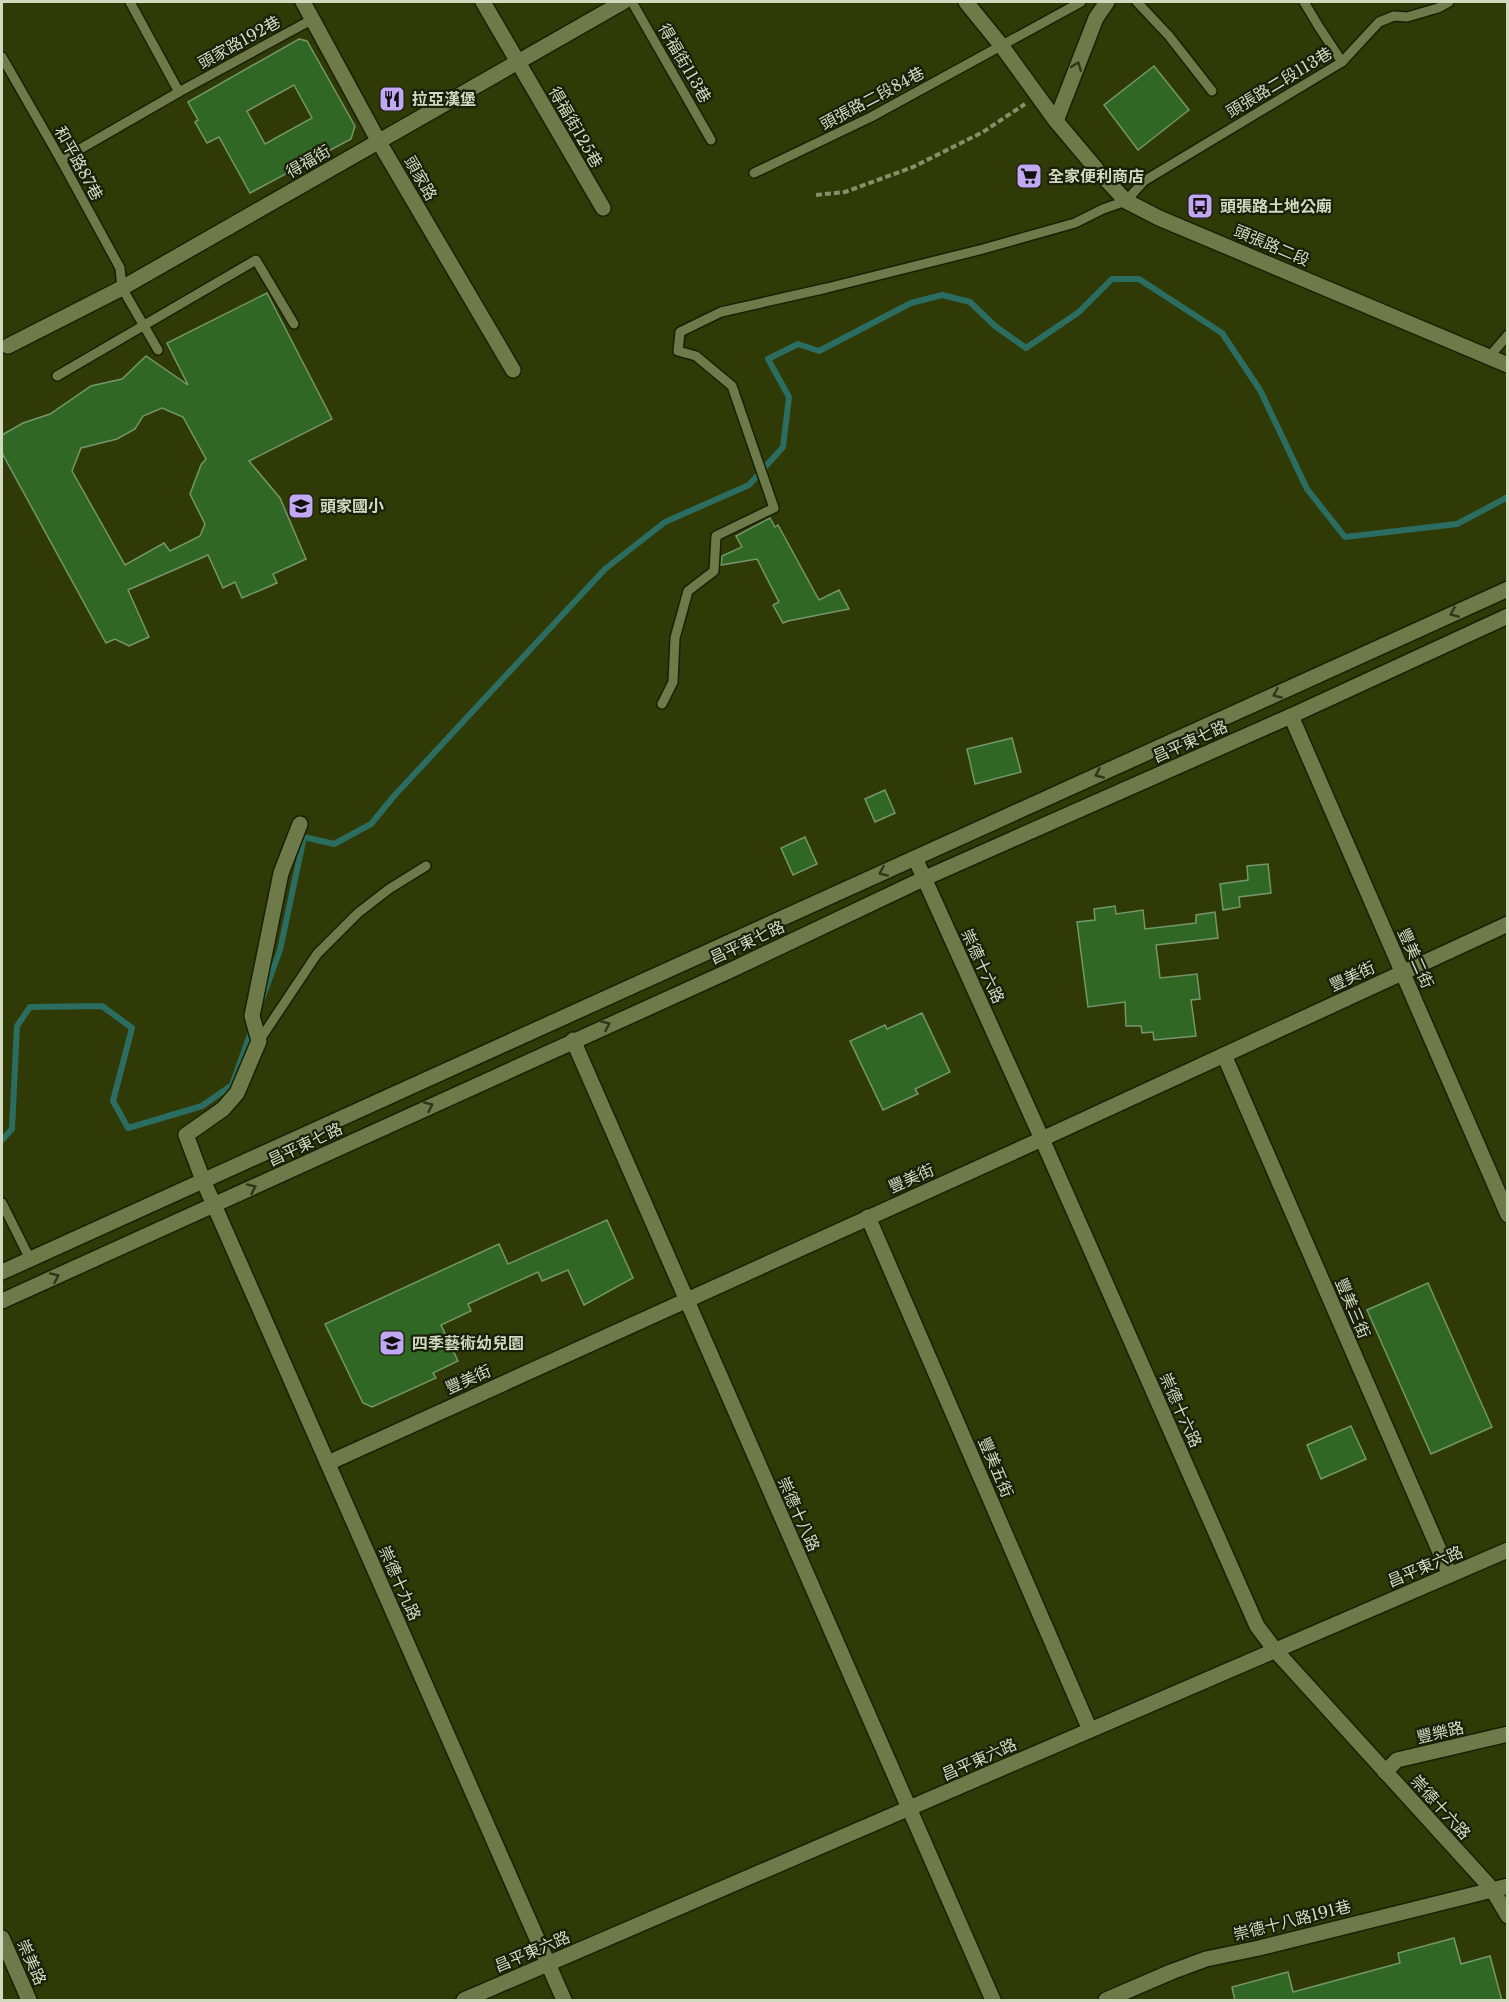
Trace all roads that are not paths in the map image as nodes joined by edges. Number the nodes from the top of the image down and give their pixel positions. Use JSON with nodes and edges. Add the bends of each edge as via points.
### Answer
{"nodes":[{"id":1,"x":130,"y":2,"type":"edge"},
{"id":2,"x":303,"y":2,"type":"edge"},
{"id":3,"x":483,"y":2,"type":"edge"},
{"id":4,"x":623,"y":2,"type":"edge"},
{"id":5,"x":632,"y":2,"type":"edge"},
{"id":6,"x":966,"y":2,"type":"edge"},
{"id":7,"x":1081,"y":2,"type":"edge"},
{"id":8,"x":1107,"y":2,"type":"edge"},
{"id":9,"x":1137,"y":2,"type":"edge"},
{"id":10,"x":1304,"y":2,"type":"edge"},
{"id":11,"x":1449,"y":2,"type":"edge"},
{"id":12,"x":1436,"y":5,"type":"edge"},
{"id":13,"x":313,"y":19,"type":"junction"},
{"id":14,"x":1001,"y":45,"type":"junction"},
{"id":15,"x":2,"y":57,"type":"edge"},
{"id":16,"x":1342,"y":62,"type":"junction"},
{"id":17,"x":518,"y":63,"type":"junction"},
{"id":18,"x":1212,"y":91,"type":"dead end"},
{"id":19,"x":179,"y":92,"type":"junction"},
{"id":20,"x":1056,"y":121,"type":"junction"},
{"id":21,"x":711,"y":140,"type":"dead end"},
{"id":22,"x":379,"y":142,"type":"junction"},
{"id":23,"x":61,"y":160,"type":"junction"},
{"id":24,"x":754,"y":173,"type":"dead end"},
{"id":25,"x":1126,"y":201,"type":"junction"},
{"id":26,"x":603,"y":208,"type":"dead end"},
{"id":27,"x":122,"y":288,"type":"junction"},
{"id":28,"x":294,"y":324,"type":"dead end"},
{"id":29,"x":143,"y":325,"type":"junction"},
{"id":30,"x":1508,"y":335,"type":"edge"},
{"id":31,"x":5,"y":346,"type":"edge"},
{"id":32,"x":158,"y":350,"type":"dead end"},
{"id":33,"x":1489,"y":357,"type":"junction"},
{"id":34,"x":1508,"y":365,"type":"edge"},
{"id":35,"x":513,"y":370,"type":"dead end"},
{"id":36,"x":57,"y":376,"type":"dead end"},
{"id":37,"x":1508,"y":589,"type":"edge"},
{"id":38,"x":1508,"y":616,"type":"edge"},
{"id":39,"x":662,"y":704,"type":"dead end"},
{"id":40,"x":1291,"y":716,"type":"junction"},
{"id":41,"x":300,"y":824,"type":"dead end"},
{"id":42,"x":915,"y":858,"type":"junction"},
{"id":43,"x":426,"y":866,"type":"dead end"},
{"id":44,"x":923,"y":879,"type":"junction"},
{"id":45,"x":1508,"y":924,"type":"edge"},
{"id":46,"x":1403,"y":972,"type":"junction"},
{"id":47,"x":573,"y":1040,"type":"junction"},
{"id":48,"x":258,"y":1041,"type":"junction"},
{"id":49,"x":1224,"y":1055,"type":"junction"},
{"id":50,"x":1042,"y":1139,"type":"junction"},
{"id":51,"x":203,"y":1180,"type":"junction"},
{"id":52,"x":2,"y":1203,"type":"edge"},
{"id":53,"x":213,"y":1206,"type":"junction"},
{"id":54,"x":1508,"y":1215,"type":"edge"},
{"id":55,"x":868,"y":1217,"type":"junction"},
{"id":56,"x":30,"y":1259,"type":"junction"},
{"id":57,"x":2,"y":1272,"type":"edge"},
{"id":58,"x":2,"y":1301,"type":"edge"},
{"id":59,"x":686,"y":1301,"type":"junction"},
{"id":60,"x":328,"y":1463,"type":"junction"},
{"id":61,"x":1508,"y":1550,"type":"edge"},
{"id":62,"x":1450,"y":1575,"type":"junction"},
{"id":63,"x":1275,"y":1650,"type":"junction"},
{"id":64,"x":1090,"y":1730,"type":"junction"},
{"id":65,"x":1508,"y":1734,"type":"edge"},
{"id":66,"x":1386,"y":1773,"type":"junction"},
{"id":67,"x":909,"y":1810,"type":"junction"},
{"id":68,"x":1508,"y":1886,"type":"edge"},
{"id":69,"x":1492,"y":1889,"type":"junction"},
{"id":70,"x":1508,"y":1916,"type":"edge"},
{"id":71,"x":2,"y":1938,"type":"edge"},
{"id":72,"x":548,"y":1964,"type":"junction"},
{"id":73,"x":29,"y":2001,"type":"edge"},
{"id":74,"x":464,"y":2001,"type":"edge"},
{"id":75,"x":564,"y":2001,"type":"edge"},
{"id":76,"x":993,"y":2001,"type":"edge"},
{"id":77,"x":1106,"y":2001,"type":"edge"}],
"edges":[{"from":1,"to":19,"type":"lane"},
{"from":2,"to":13,"type":"street","name":"頭家路"},
{"from":3,"to":17,"type":"street","name":"得福街125巷"},
{"from":4,"to":17,"type":"street","name":"得福街"},
{"from":5,"to":21,"type":"lane","name":"得福街113巷"},
{"from":6,"to":14,"type":"street","name":"頭張路二段"},
{"from":7,"to":14,"type":"lane","name":"頭張路二段84巷"},
{"from":20,"to":8,"type":"street","one_way":true,"via":[[1096,18]]},
{"from":9,"to":18,"type":"lane"},
{"from":10,"to":16,"type":"lane"},
{"from":11,"to":12,"type":"lane","name":"頭張路二段113巷"},
{"from":12,"to":16,"type":"lane","name":"頭張路二段113巷","via":[[1407,17],[1394,16],[1379,22]]},
{"from":13,"to":19,"type":"lane","name":"頭家路192巷"},
{"from":13,"to":22,"type":"street","name":"頭家路"},
{"from":14,"to":20,"type":"street","name":"頭張路二段"},
{"from":14,"to":24,"type":"lane","name":"頭張路二段84巷","via":[[871,117]]},
{"from":15,"to":23,"type":"lane","name":"和平路87巷"},
{"from":16,"to":25,"type":"lane","name":"頭張路二段113巷","via":[[1144,181]]},
{"from":17,"to":22,"type":"street","name":"得福街"},
{"from":17,"to":26,"type":"street","name":"得福街125巷"},
{"from":19,"to":23,"type":"lane","name":"頭家路192巷"},
{"from":20,"to":25,"type":"street","name":"頭張路二段"},
{"from":22,"to":27,"type":"street","name":"得福街"},
{"from":22,"to":35,"type":"street","name":"頭家路"},
{"from":23,"to":27,"type":"lane","name":"和平路87巷","via":[[120,268]]},
{"from":25,"to":33,"type":"street","name":"頭張路二段"},
{"from":25,"to":39,"type":"lane","via":[[1075,223],[994,246],[721,312],[680,332],[678,351],[696,356],[732,386],[774,508],[716,536],[714,571],[688,591],[675,638],[673,682]]},
{"from":27,"to":29,"type":"lane","name":"和平路87巷"},
{"from":27,"to":31,"type":"street","name":"得福街"},
{"from":28,"to":29,"type":"lane","via":[[256,260]]},
{"from":29,"to":32,"type":"lane","name":"和平路87巷"},
{"from":29,"to":36,"type":"lane"},
{"from":30,"to":33,"type":"lane"},
{"from":33,"to":34,"type":"street","name":"頭張路二段"},
{"from":37,"to":42,"type":"street","name":"昌平東七路","one_way":true},
{"from":38,"to":40,"type":"street","name":"昌平東七路"},
{"from":40,"to":44,"type":"street","name":"昌平東七路"},
{"from":40,"to":46,"type":"street","name":"豐美二街"},
{"from":41,"to":48,"type":"street","via":[[281,873],[254,1005],[252,1016]]},
{"from":42,"to":44,"type":"street","name":"崇德十六路"},
{"from":42,"to":51,"type":"street","name":"昌平東七路","one_way":true},
{"from":43,"to":48,"type":"lane","via":[[358,913],[317,954]]},
{"from":47,"to":44,"type":"street","name":"昌平東七路","one_way":true},
{"from":44,"to":50,"type":"street","name":"崇德十六路"},
{"from":45,"to":46,"type":"street","name":"豐美街"},
{"from":46,"to":49,"type":"street","name":"豐美街"},
{"from":46,"to":54,"type":"street","name":"豐美二街"},
{"from":53,"to":47,"type":"street","name":"昌平東七路","one_way":true},
{"from":47,"to":59,"type":"street","name":"崇德十八路"},
{"from":48,"to":51,"type":"street","name":"崇德十九路","via":[[237,1093],[223,1109],[186,1135]]},
{"from":49,"to":50,"type":"street","name":"豐美街"},
{"from":49,"to":62,"type":"street","name":"豐美三街"},
{"from":50,"to":55,"type":"street","name":"豐美街"},
{"from":50,"to":63,"type":"street","name":"崇德十六路","via":[[1257,1626]]},
{"from":51,"to":53,"type":"street","name":"崇德十九路"},
{"from":51,"to":56,"type":"street","name":"昌平東七路"},
{"from":52,"to":56,"type":"lane"},
{"from":58,"to":53,"type":"street","name":"昌平東七路","one_way":true},
{"from":53,"to":60,"type":"street","name":"崇德十九路"},
{"from":55,"to":59,"type":"street","name":"豐美街"},
{"from":55,"to":64,"type":"street","name":"豐美五街"},
{"from":56,"to":57,"type":"street","name":"昌平東七路"},
{"from":59,"to":60,"type":"street","name":"豐美街"},
{"from":59,"to":67,"type":"street","name":"崇德十八路"},
{"from":60,"to":72,"type":"street","name":"崇德十九路"},
{"from":61,"to":62,"type":"street","name":"昌平東六路"},
{"from":62,"to":63,"type":"street","name":"昌平東六路"},
{"from":63,"to":64,"type":"street","name":"昌平東六路"},
{"from":63,"to":66,"type":"street","name":"崇德十六路"},
{"from":64,"to":67,"type":"street","name":"昌平東六路"},
{"from":65,"to":66,"type":"street","name":"豐樂路","via":[[1397,1760]]},
{"from":66,"to":69,"type":"street","name":"崇德十六路"},
{"from":67,"to":72,"type":"street","name":"昌平東六路"},
{"from":67,"to":76,"type":"street","name":"崇德十八路"},
{"from":68,"to":69,"type":"street","name":"崇德十八路191巷"},
{"from":69,"to":70,"type":"street","name":"崇德十六路"},
{"from":69,"to":77,"type":"street","name":"崇德十八路191巷","via":[[1206,1959]]},
{"from":71,"to":73,"type":"street","name":"崇美路"},
{"from":72,"to":74,"type":"street","name":"昌平東六路"},
{"from":72,"to":75,"type":"street","name":"崇德十九路"}]}
